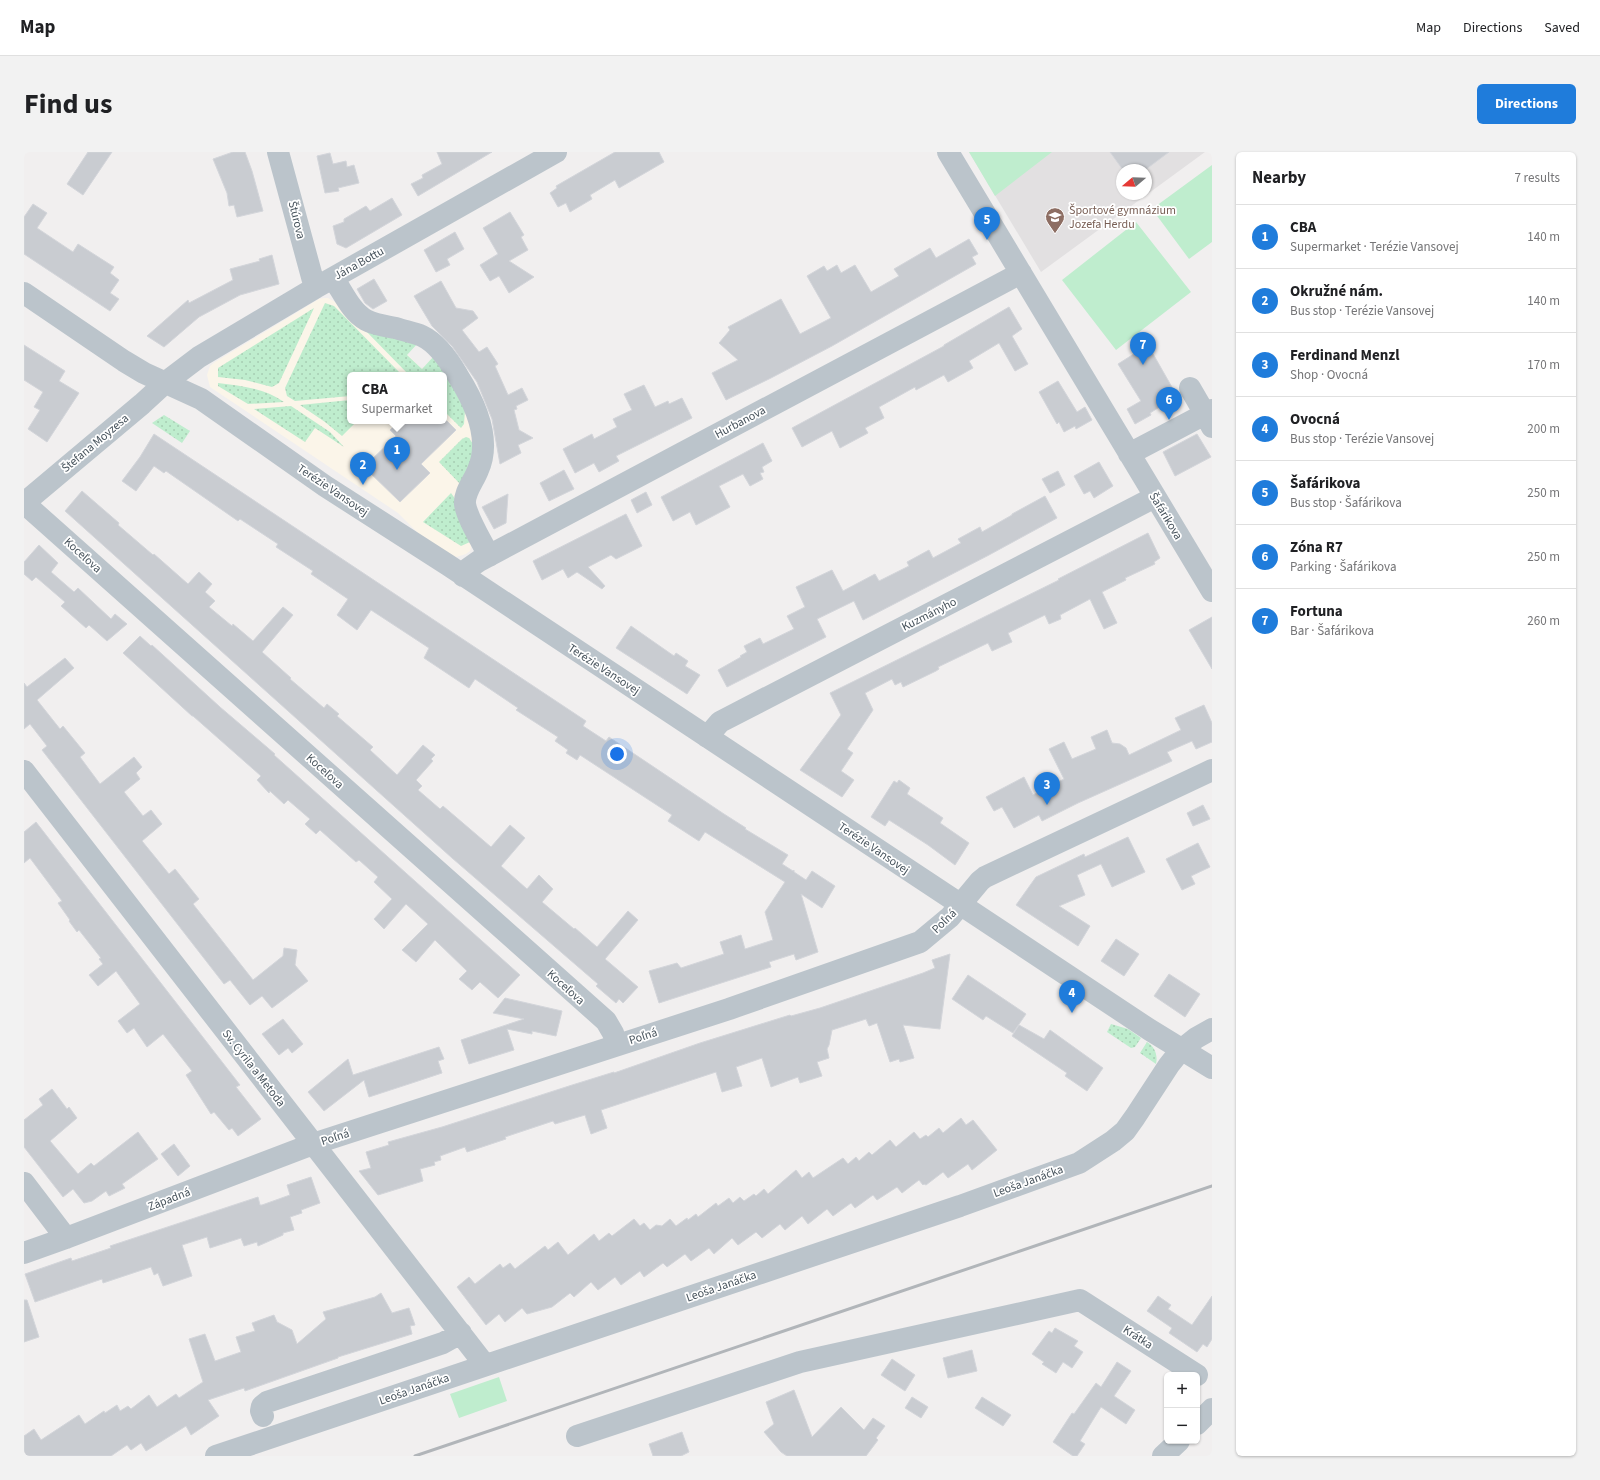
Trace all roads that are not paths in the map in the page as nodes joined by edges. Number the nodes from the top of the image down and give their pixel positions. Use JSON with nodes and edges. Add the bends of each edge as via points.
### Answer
{"nodes":[{"id":1,"x":278,"y":152,"type":"edge"},
{"id":2,"x":556,"y":152,"type":"edge"},
{"id":3,"x":948,"y":152,"type":"edge"},
{"id":4,"x":1021,"y":273,"type":"junction"},
{"id":5,"x":324,"y":283,"type":"junction"},
{"id":6,"x":24,"y":293,"type":"edge"},
{"id":7,"x":166,"y":382,"type":"junction"},
{"id":8,"x":1190,"y":388,"type":"dead end"},
{"id":9,"x":1210,"y":417,"type":"edge"},
{"id":10,"x":1129,"y":454,"type":"junction"},
{"id":11,"x":1155,"y":497,"type":"junction"},
{"id":12,"x":24,"y":503,"type":"edge"},
{"id":13,"x":488,"y":556,"type":"junction"},
{"id":14,"x":463,"y":576,"type":"junction"},
{"id":15,"x":1212,"y":591,"type":"edge"},
{"id":16,"x":707,"y":737,"type":"junction"},
{"id":17,"x":24,"y":770,"type":"edge"},
{"id":18,"x":1212,"y":770,"type":"edge"},
{"id":19,"x":960,"y":905,"type":"junction"},
{"id":20,"x":1212,"y":1029,"type":"edge"},
{"id":21,"x":617,"y":1045,"type":"junction"},
{"id":22,"x":1181,"y":1050,"type":"junction"},
{"id":23,"x":1212,"y":1068,"type":"edge"},
{"id":24,"x":314,"y":1144,"type":"junction"},
{"id":25,"x":24,"y":1184,"type":"edge"},
{"id":26,"x":66,"y":1238,"type":"junction"},
{"id":27,"x":24,"y":1253,"type":"edge"},
{"id":28,"x":461,"y":1333,"type":"junction"},
{"id":29,"x":485,"y":1365,"type":"junction"},
{"id":30,"x":1192,"y":1372,"type":"edge"},
{"id":31,"x":1200,"y":1377,"type":"edge"},
{"id":32,"x":1212,"y":1385,"type":"edge"},
{"id":33,"x":1212,"y":1409,"type":"edge"},
{"id":34,"x":263,"y":1416,"type":"dead end"},
{"id":35,"x":1200,"y":1421,"type":"edge"},
{"id":36,"x":577,"y":1436,"type":"dead end"},
{"id":37,"x":1175,"y":1444,"type":"edge"},
{"id":38,"x":216,"y":1456,"type":"edge"},
{"id":39,"x":1163,"y":1456,"type":"edge"}],
"edges":[{"from":1,"to":5,"type":"street","name":"Štúrova"},
{"from":2,"to":5,"type":"street","name":"Jána Bottu"},
{"from":3,"to":4,"type":"street","name":"Šafárikova"},
{"from":4,"to":10,"type":"street","name":"Šafárikova"},
{"from":4,"to":13,"type":"street","name":"Hurbanova"},
{"from":5,"to":7,"type":"street","name":"Jána Bottu","via":[[199,357]]},
{"from":5,"to":13,"type":"street","name":"Štúrova","via":[[367,321],[414,333],[432,343],[459,377],[472,402],[483,437],[484,453],[465,497],[465,505]]},
{"from":6,"to":7,"type":"street","name":"Terézie Vansovej","via":[[124,361]]},
{"from":7,"to":12,"type":"street","name":"Štefana Moyzesa"},
{"from":7,"to":14,"type":"street","name":"Terézie Vansovej","via":[[201,399],[325,486]]},
{"from":8,"to":9,"type":"street"},
{"from":9,"to":10,"type":"street","via":[[1173,428]]},
{"from":10,"to":11,"type":"street","name":"Šafárikova"},
{"from":11,"to":15,"type":"street","name":"Šafárikova"},
{"from":11,"to":16,"type":"street","name":"Kuzmányho","via":[[720,722]]},
{"from":12,"to":21,"type":"street","name":"Koceľova","via":[[606,1022]]},
{"from":13,"to":14,"type":"street","name":"Hurbanova","via":[[469,568]]},
{"from":14,"to":16,"type":"street","name":"Terézie Vansovej"},
{"from":16,"to":19,"type":"street","name":"Terézie Vansovej"},
{"from":17,"to":24,"type":"street","name":"Sv. Cyrila a Metoda"},
{"from":18,"to":19,"type":"street","name":"Poľná","via":[[985,878]]},
{"from":19,"to":21,"type":"street","name":"Poľná","via":[[941,927],[920,942]]},
{"from":19,"to":22,"type":"street","name":"Terézie Vansovej"},
{"from":20,"to":22,"type":"street","name":"Leoša Janáčka"},
{"from":21,"to":24,"type":"street","name":"Poľná"},
{"from":22,"to":23,"type":"street","name":"Terézie Vansovej"},
{"from":22,"to":29,"type":"street","name":"Leoša Janáčka","via":[[1125,1131],[1078,1163],[960,1206]]},
{"from":24,"to":26,"type":"street","name":"Západná"},
{"from":24,"to":28,"type":"street","name":"Sv. Cyrila a Metoda"},
{"from":25,"to":26,"type":"street"},
{"from":26,"to":27,"type":"street","name":"Západná"},
{"from":28,"to":29,"type":"street","name":"Sv. Cyrila a Metoda"},
{"from":28,"to":34,"type":"street","via":[[443,1343],[267,1402],[262,1406]]},
{"from":29,"to":38,"type":"street","name":"Leoša Janáčka"},
{"from":30,"to":36,"type":"street","name":"Krátka","via":[[1080,1300],[800,1362]]},
{"from":31,"to":32,"type":"street","name":"Krátka"},
{"from":33,"to":35,"type":"street"},
{"from":37,"to":39,"type":"street"}]}
